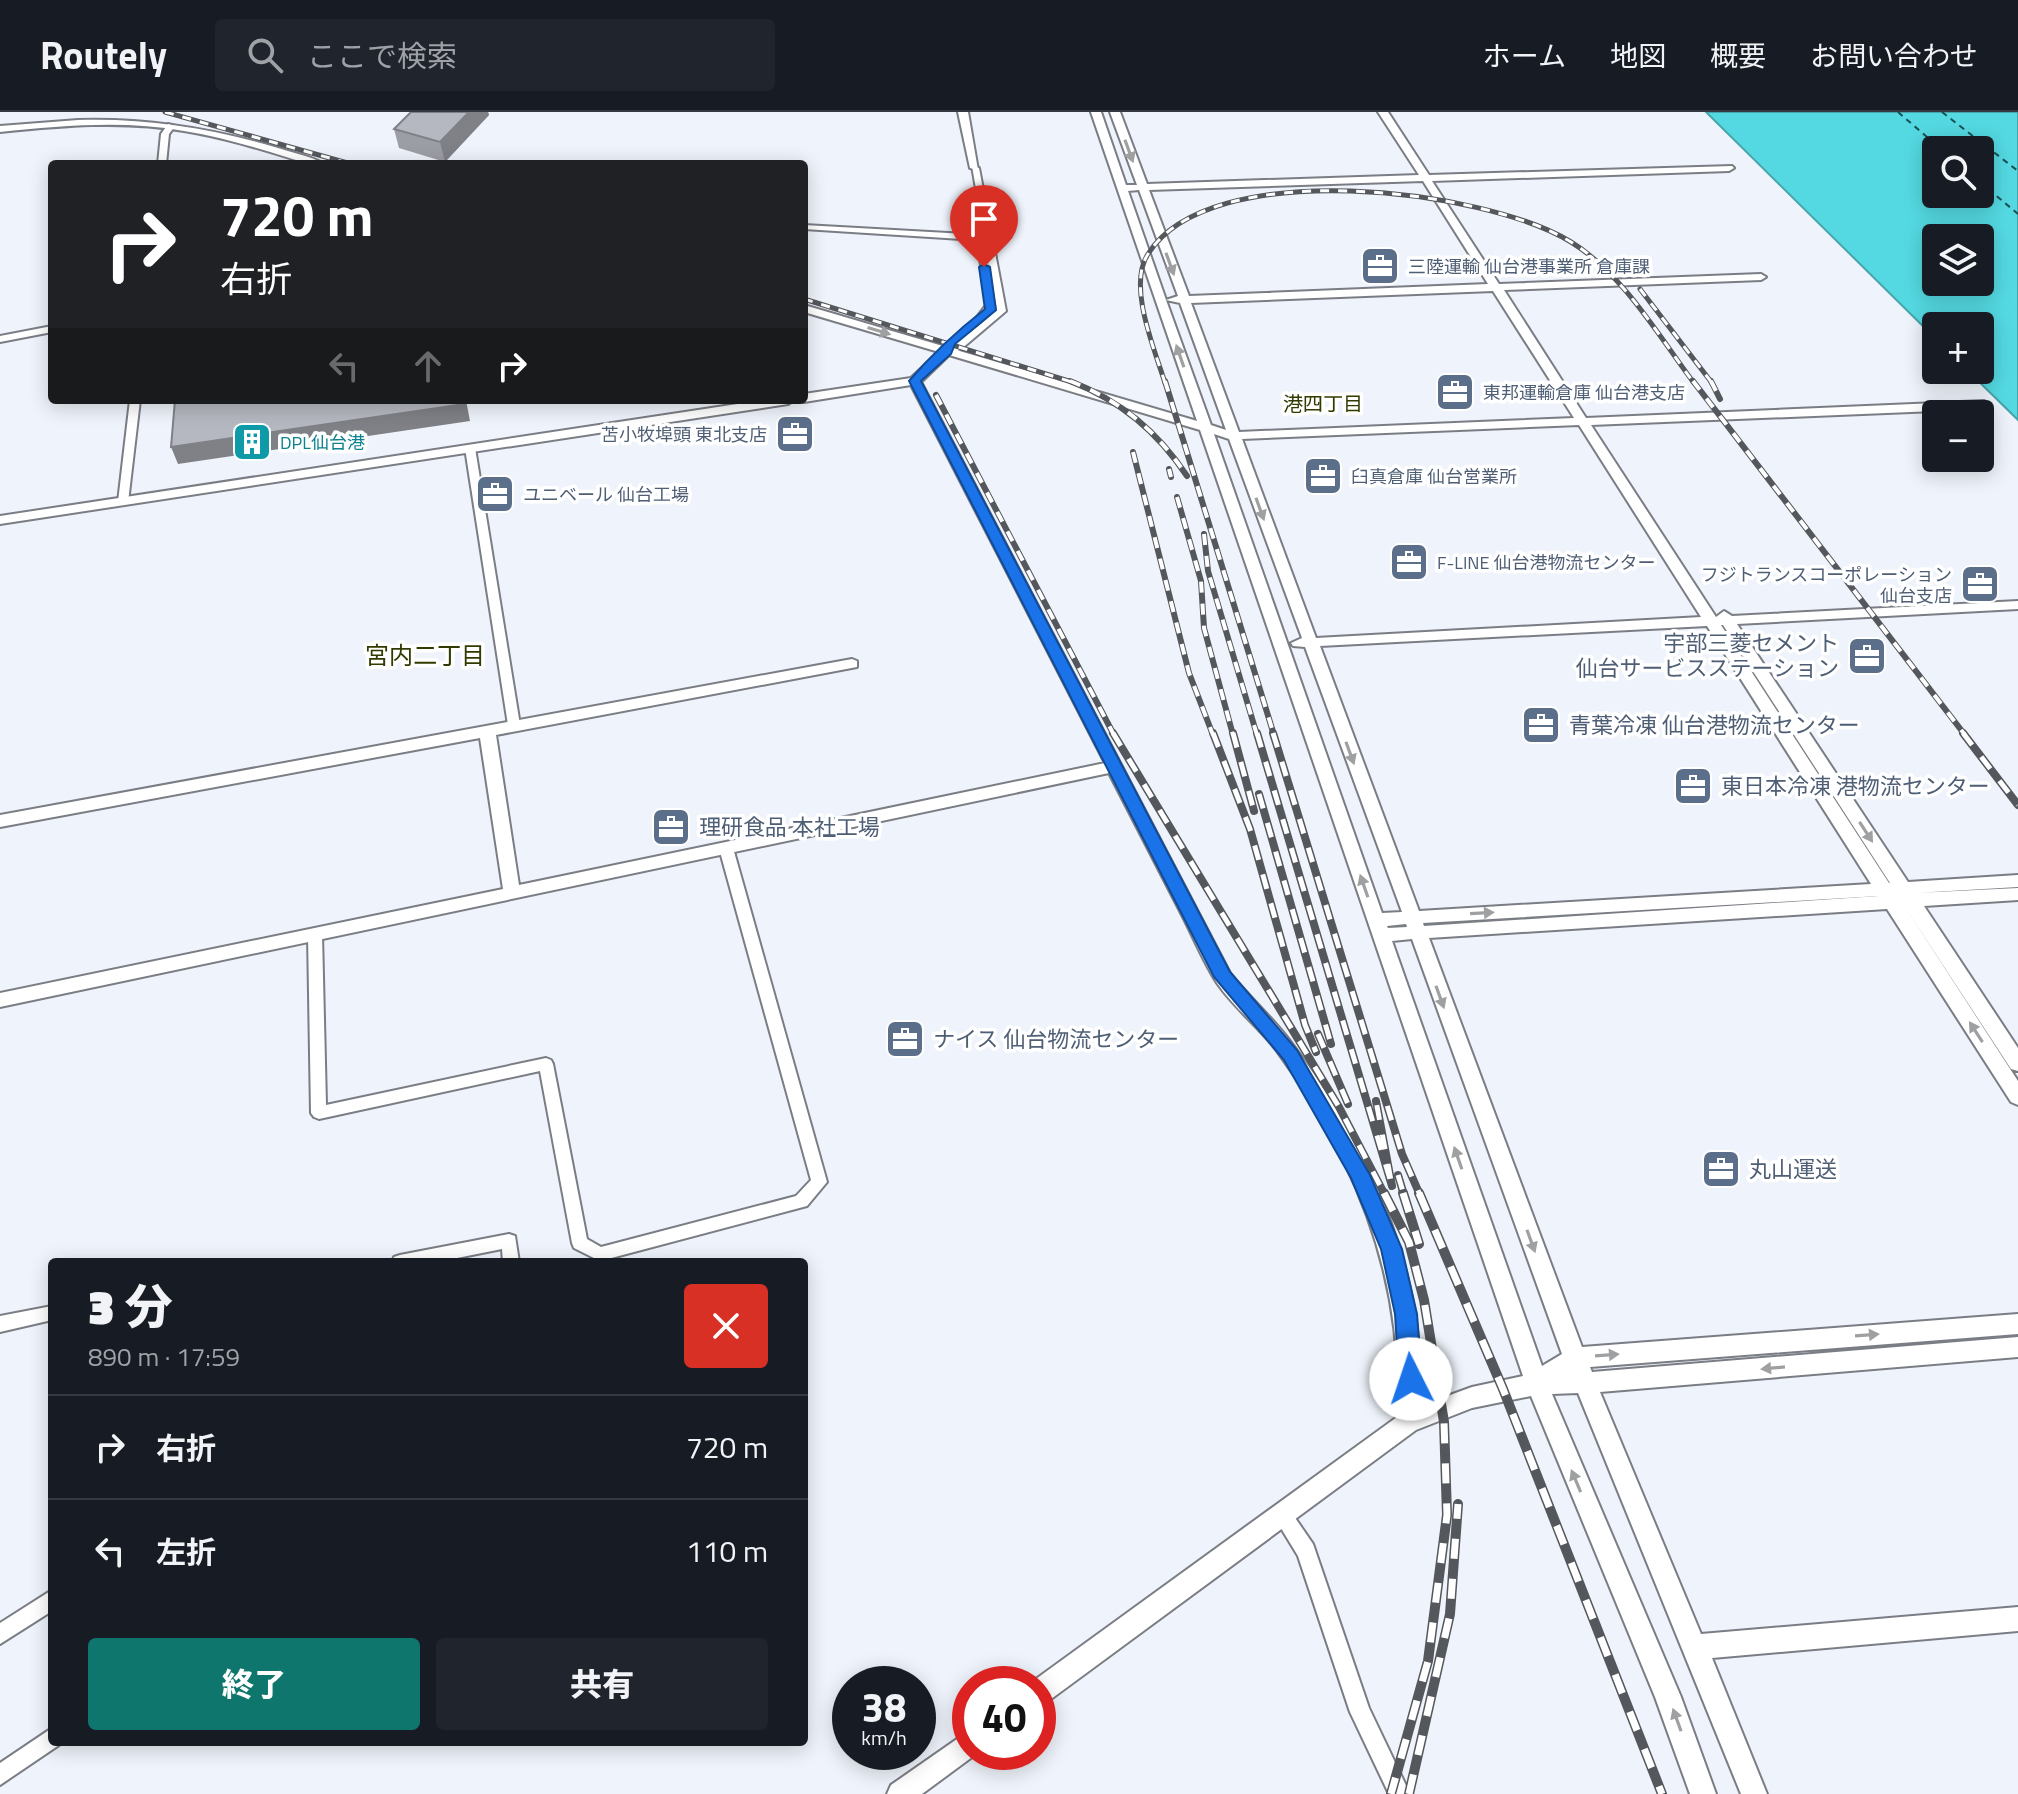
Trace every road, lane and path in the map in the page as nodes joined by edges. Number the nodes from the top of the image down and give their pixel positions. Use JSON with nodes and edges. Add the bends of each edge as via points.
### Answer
{"nodes":[{"id":1,"x":963,"y":112,"type":"edge"},
{"id":2,"x":1096,"y":112,"type":"edge"},
{"id":3,"x":1115,"y":112,"type":"edge"},
{"id":4,"x":1383,"y":112,"type":"edge"},
{"id":5,"x":1393,"y":112,"type":"edge"},
{"id":6,"x":0,"y":129,"type":"edge"},
{"id":7,"x":168,"y":130,"type":"junction"},
{"id":8,"x":0,"y":135,"type":"edge"},
{"id":9,"x":163,"y":160,"type":"edge"},
{"id":10,"x":269,"y":160,"type":"edge"},
{"id":11,"x":305,"y":160,"type":"edge"},
{"id":12,"x":975,"y":168,"type":"joint"},
{"id":13,"x":1729,"y":168,"type":"dead end"},
{"id":14,"x":1434,"y":178,"type":"junction"},
{"id":15,"x":1142,"y":189,"type":"junction"},
{"id":16,"x":1123,"y":190,"type":"junction"},
{"id":17,"x":808,"y":227,"type":"edge"},
{"id":18,"x":984,"y":238,"type":"junction"},
{"id":19,"x":1761,"y":277,"type":"dead end"},
{"id":20,"x":1501,"y":288,"type":"junction"},
{"id":21,"x":1182,"y":299,"type":"junction"},
{"id":22,"x":1161,"y":300,"type":"junction"},
{"id":23,"x":808,"y":309,"type":"edge"},
{"id":24,"x":808,"y":322,"type":"edge"},
{"id":25,"x":48,"y":330,"type":"edge"},
{"id":26,"x":0,"y":339,"type":"edge"},
{"id":27,"x":947,"y":351,"type":"junction"},
{"id":28,"x":937,"y":361,"type":"junction"},
{"id":29,"x":915,"y":381,"type":"junction"},
{"id":30,"x":808,"y":397,"type":"edge"},
{"id":31,"x":135,"y":404,"type":"edge"},
{"id":32,"x":762,"y":404,"type":"edge"},
{"id":33,"x":1590,"y":424,"type":"junction"},
{"id":34,"x":1208,"y":436,"type":"junction"},
{"id":35,"x":1234,"y":439,"type":"junction"},
{"id":36,"x":470,"y":448,"type":"junction"},
{"id":37,"x":123,"y":502,"type":"junction"},
{"id":38,"x":0,"y":520,"type":"edge"},
{"id":39,"x":2018,"y":605,"type":"edge"},
{"id":40,"x":1720,"y":621,"type":"junction"},
{"id":41,"x":1308,"y":642,"type":"junction"},
{"id":42,"x":1279,"y":643,"type":"junction"},
{"id":43,"x":852,"y":664,"type":"dead end"},
{"id":44,"x":514,"y":725,"type":"junction"},
{"id":45,"x":487,"y":730,"type":"junction"},
{"id":46,"x":1112,"y":767,"type":"junction"},
{"id":47,"x":0,"y":821,"type":"edge"},
{"id":48,"x":726,"y":848,"type":"junction"},
{"id":49,"x":2018,"y":881,"type":"edge"},
{"id":50,"x":512,"y":893,"type":"junction"},
{"id":51,"x":2018,"y":894,"type":"edge"},
{"id":52,"x":1898,"y":895,"type":"junction"},
{"id":53,"x":1413,"y":925,"type":"junction"},
{"id":54,"x":1378,"y":927,"type":"junction"},
{"id":55,"x":315,"y":934,"type":"junction"},
{"id":56,"x":0,"y":1000,"type":"edge"},
{"id":57,"x":2018,"y":1064,"type":"edge"},
{"id":58,"x":2018,"y":1097,"type":"edge"},
{"id":59,"x":421,"y":1258,"type":"edge"},
{"id":60,"x":511,"y":1258,"type":"edge"},
{"id":61,"x":48,"y":1314,"type":"edge"},
{"id":62,"x":0,"y":1324,"type":"edge"},
{"id":63,"x":2018,"y":1324,"type":"edge"},
{"id":64,"x":2018,"y":1347,"type":"edge"},
{"id":65,"x":1575,"y":1358,"type":"junction"},
{"id":66,"x":1536,"y":1382,"type":"junction"},
{"id":67,"x":1584,"y":1383,"type":"junction"},
{"id":68,"x":1408,"y":1422,"type":"junction"},
{"id":69,"x":1282,"y":1515,"type":"junction"},
{"id":70,"x":48,"y":1603,"type":"edge"},
{"id":71,"x":2018,"y":1619,"type":"edge"},
{"id":72,"x":0,"y":1634,"type":"edge"},
{"id":73,"x":1696,"y":1647,"type":"junction"},
{"id":74,"x":1056,"y":1680,"type":"edge"},
{"id":75,"x":48,"y":1741,"type":"edge"},
{"id":76,"x":952,"y":1756,"type":"edge"},
{"id":77,"x":0,"y":1775,"type":"edge"},
{"id":78,"x":900,"y":1794,"type":"edge"},
{"id":79,"x":1400,"y":1794,"type":"edge"},
{"id":80,"x":1703,"y":1794,"type":"edge"},
{"id":81,"x":1754,"y":1794,"type":"edge"}],
"edges":[{"from":1,"to":12,"type":"street"},
{"from":2,"to":16,"type":"street"},
{"from":3,"to":15,"type":"street","one_way":true},
{"from":4,"to":14,"type":"street"},
{"from":5,"to":14,"type":"street"},
{"from":6,"to":7,"type":"street","via":[[80,123]]},
{"from":7,"to":8,"type":"street"},
{"from":7,"to":9,"type":"street"},
{"from":7,"to":10,"type":"street"},
{"from":7,"to":11,"type":"street","via":[[207,132]]},
{"from":12,"to":18,"type":"street"},
{"from":13,"to":14,"type":"street"},
{"from":14,"to":15,"type":"street"},
{"from":14,"to":20,"type":"street"},
{"from":15,"to":16,"type":"street"},
{"from":15,"to":21,"type":"street","one_way":true},
{"from":16,"to":22,"type":"street"},
{"from":17,"to":18,"type":"street"},
{"from":18,"to":27,"type":"street","via":[[1002,311]]},
{"from":19,"to":20,"type":"street"},
{"from":20,"to":21,"type":"street"},
{"from":20,"to":33,"type":"street"},
{"from":21,"to":22,"type":"street"},
{"from":21,"to":35,"type":"street"},
{"from":34,"to":22,"type":"street","one_way":true},
{"from":23,"to":27,"type":"street","one_way":true},
{"from":24,"to":28,"type":"street"},
{"from":25,"to":26,"type":"street"},
{"from":27,"to":28,"type":"street"},
{"from":27,"to":34,"type":"street"},
{"from":28,"to":29,"type":"street"},
{"from":28,"to":34,"type":"street"},
{"from":29,"to":30,"type":"street"},
{"from":29,"to":46,"type":"street"},
{"from":31,"to":37,"type":"street"},
{"from":32,"to":36,"type":"street"},
{"from":33,"to":33,"type":"street","via":[[1984,405],[1966,410]]},
{"from":33,"to":35,"type":"street"},
{"from":33,"to":40,"type":"street"},
{"from":34,"to":35,"type":"street"},
{"from":34,"to":42,"type":"street"},
{"from":35,"to":41,"type":"street","one_way":true},
{"from":36,"to":37,"type":"street"},
{"from":36,"to":44,"type":"street"},
{"from":37,"to":38,"type":"street"},
{"from":39,"to":40,"type":"street"},
{"from":40,"to":41,"type":"street"},
{"from":40,"to":52,"type":"street"},
{"from":41,"to":42,"type":"street"},
{"from":41,"to":53,"type":"street","one_way":true},
{"from":54,"to":42,"type":"street","one_way":true},
{"from":43,"to":44,"type":"street"},
{"from":44,"to":45,"type":"street"},
{"from":45,"to":47,"type":"street"},
{"from":45,"to":50,"type":"street"},
{"from":46,"to":48,"type":"street"},
{"from":46,"to":68,"type":"street","via":[[1223,977],[1291,1055],[1375,1206],[1392,1249],[1406,1314]]},
{"from":48,"to":50,"type":"street"},
{"from":48,"to":55,"type":"street","via":[[819,1182],[801,1201],[600,1254],[580,1243],[546,1064],[319,1113]]},
{"from":49,"to":52,"type":"street"},
{"from":50,"to":55,"type":"street"},
{"from":51,"to":52,"type":"street"},
{"from":52,"to":53,"type":"street"},
{"from":52,"to":57,"type":"street"},
{"from":58,"to":52,"type":"street","one_way":true},
{"from":53,"to":54,"type":"street"},
{"from":53,"to":65,"type":"street","one_way":true},
{"from":66,"to":54,"type":"street","one_way":true},
{"from":55,"to":56,"type":"street"},
{"from":59,"to":60,"type":"street","via":[[509,1241]]},
{"from":61,"to":62,"type":"street"},
{"from":65,"to":63,"type":"street","one_way":true},
{"from":64,"to":67,"type":"street","one_way":true},
{"from":65,"to":66,"type":"street"},
{"from":65,"to":67,"type":"street"},
{"from":66,"to":67,"type":"street"},
{"from":66,"to":68,"type":"street","via":[[1452,1403]]},
{"from":80,"to":66,"type":"street","one_way":true,"via":[[1668,1697]]},
{"from":67,"to":73,"type":"street"},
{"from":68,"to":69,"type":"street"},
{"from":69,"to":74,"type":"street"},
{"from":69,"to":79,"type":"street","via":[[1306,1551],[1360,1712]]},
{"from":70,"to":72,"type":"street"},
{"from":71,"to":73,"type":"street"},
{"from":73,"to":81,"type":"street"},
{"from":75,"to":77,"type":"street"},
{"from":76,"to":78,"type":"street"}]}
